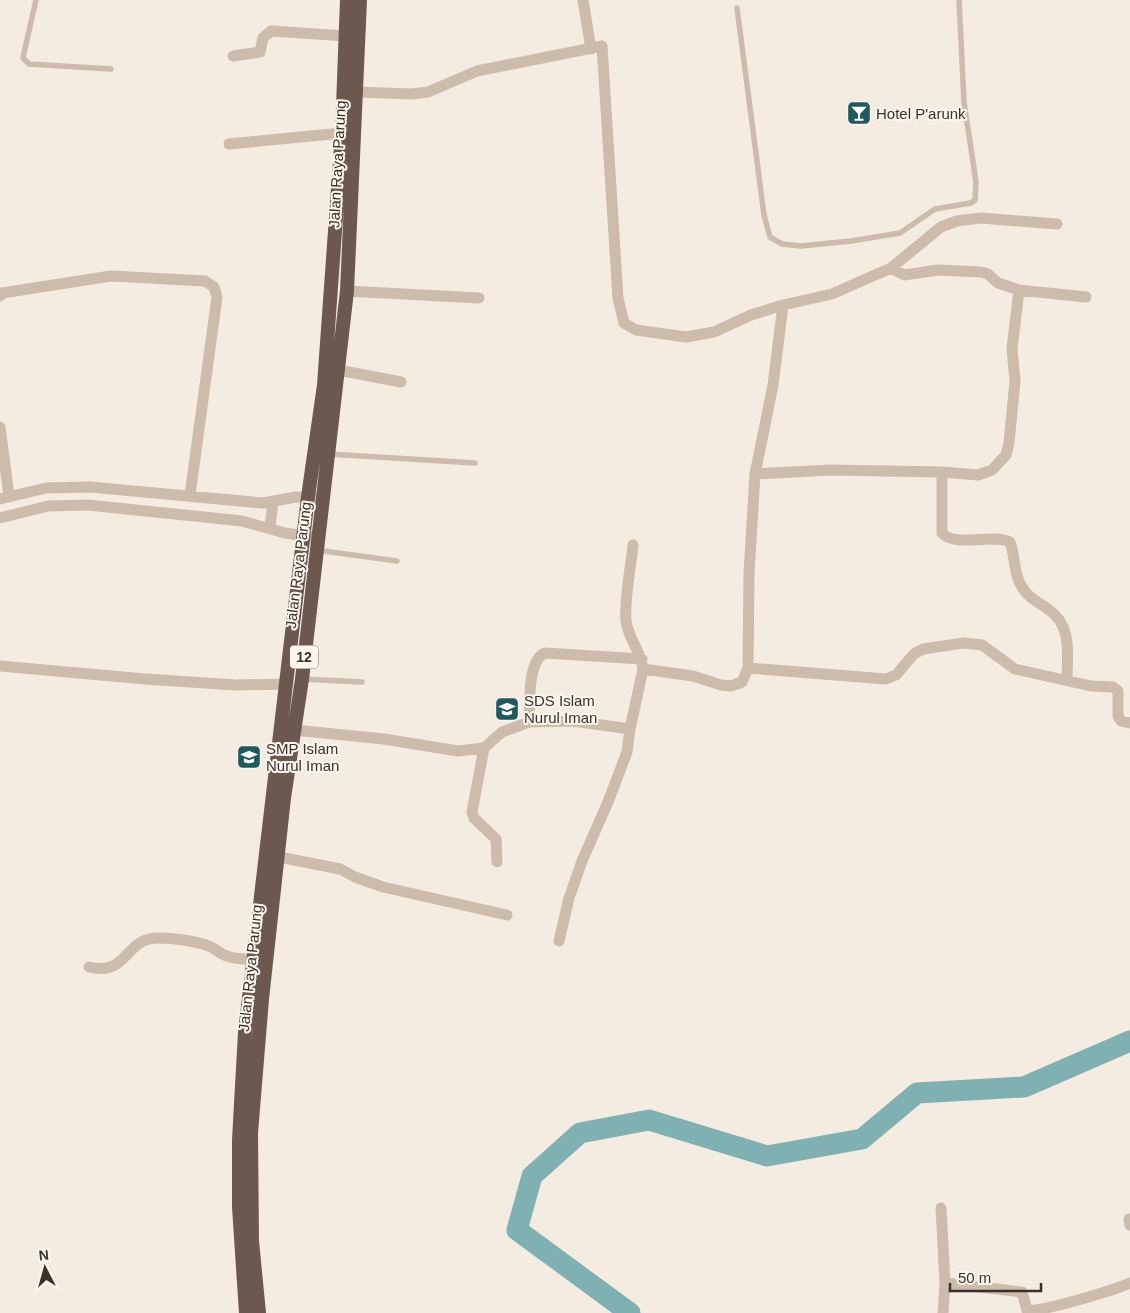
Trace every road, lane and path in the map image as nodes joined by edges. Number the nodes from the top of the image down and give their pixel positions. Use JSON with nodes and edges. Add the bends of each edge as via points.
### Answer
{"nodes":[{"id":1,"x":36,"y":0,"type":"edge"},
{"id":2,"x":347,"y":0,"type":"edge"},
{"id":3,"x":360,"y":0,"type":"edge"},
{"id":4,"x":584,"y":0,"type":"edge"},
{"id":5,"x":959,"y":0,"type":"edge"},
{"id":6,"x":738,"y":8,"type":"dead end"},
{"id":7,"x":346,"y":36,"type":"junction"},
{"id":8,"x":591,"y":49,"type":"junction"},
{"id":9,"x":233,"y":56,"type":"dead end"},
{"id":10,"x":111,"y":69,"type":"dead end"},
{"id":11,"x":357,"y":92,"type":"junction"},
{"id":12,"x":342,"y":133,"type":"junction"},
{"id":13,"x":229,"y":144,"type":"dead end"},
{"id":14,"x":1057,"y":224,"type":"dead end"},
{"id":15,"x":891,"y":268,"type":"junction"},
{"id":16,"x":1019,"y":290,"type":"junction"},
{"id":17,"x":347,"y":291,"type":"junction"},
{"id":18,"x":0,"y":296,"type":"edge"},
{"id":19,"x":1086,"y":297,"type":"dead end"},
{"id":20,"x":479,"y":298,"type":"dead end"},
{"id":21,"x":783,"y":305,"type":"junction"},
{"id":22,"x":338,"y":370,"type":"junction"},
{"id":23,"x":401,"y":382,"type":"dead end"},
{"id":24,"x":0,"y":427,"type":"edge"},
{"id":25,"x":328,"y":454,"type":"junction"},
{"id":26,"x":475,"y":463,"type":"dead end"},
{"id":27,"x":942,"y":472,"type":"junction"},
{"id":28,"x":755,"y":474,"type":"junction"},
{"id":29,"x":46,"y":488,"type":"junction"},
{"id":30,"x":190,"y":495,"type":"junction"},
{"id":31,"x":308,"y":497,"type":"junction"},
{"id":32,"x":4,"y":498,"type":"edge"},
{"id":33,"x":322,"y":499,"type":"junction"},
{"id":34,"x":244,"y":501,"type":"junction"},
{"id":35,"x":273,"y":502,"type":"junction"},
{"id":36,"x":48,"y":506,"type":"junction"},
{"id":37,"x":0,"y":518,"type":"edge"},
{"id":38,"x":242,"y":521,"type":"junction"},
{"id":39,"x":270,"y":527,"type":"junction"},
{"id":40,"x":304,"y":537,"type":"junction"},
{"id":41,"x":317,"y":544,"type":"junction"},
{"id":42,"x":633,"y":545,"type":"dead end"},
{"id":43,"x":396,"y":561,"type":"dead end"},
{"id":44,"x":642,"y":664,"type":"junction"},
{"id":45,"x":0,"y":666,"type":"edge"},
{"id":46,"x":748,"y":668,"type":"junction"},
{"id":47,"x":302,"y":679,"type":"junction"},
{"id":48,"x":1067,"y":680,"type":"junction"},
{"id":49,"x":362,"y":682,"type":"dead end"},
{"id":50,"x":288,"y":684,"type":"junction"},
{"id":51,"x":529,"y":722,"type":"junction"},
{"id":52,"x":1130,"y":723,"type":"edge"},
{"id":53,"x":630,"y":729,"type":"junction"},
{"id":54,"x":294,"y":730,"type":"junction"},
{"id":55,"x":484,"y":748,"type":"junction"},
{"id":56,"x":279,"y":857,"type":"junction"},
{"id":57,"x":497,"y":862,"type":"dead end"},
{"id":58,"x":269,"y":891,"type":"junction"},
{"id":59,"x":507,"y":915,"type":"dead end"},
{"id":60,"x":559,"y":941,"type":"dead end"},
{"id":61,"x":254,"y":960,"type":"junction"},
{"id":62,"x":89,"y":967,"type":"dead end"},
{"id":63,"x":941,"y":1208,"type":"dead end"},
{"id":64,"x":1130,"y":1283,"type":"edge"},
{"id":65,"x":945,"y":1284,"type":"junction"},
{"id":66,"x":246,"y":1313,"type":"edge"},
{"id":67,"x":259,"y":1313,"type":"edge"},
{"id":68,"x":944,"y":1313,"type":"edge"}],
"edges":[{"from":1,"to":10,"type":"lane","via":[[23,58],[26,62]]},
{"from":2,"to":7,"type":"highway","name":"Jalan Raya Parung","number":"12"},
{"from":3,"to":11,"type":"highway","name":"Jalan Raya Parung","number":"12"},
{"from":4,"to":8,"type":"street"},
{"from":5,"to":6,"type":"lane","via":[[964,102],[976,182],[975,200],[935,209],[900,233],[800,246],[782,244],[770,237],[764,215]]},
{"from":7,"to":9,"type":"street","via":[[271,31],[263,38],[260,52]]},
{"from":7,"to":12,"type":"highway","name":"Jalan Raya Parung","number":"12"},
{"from":8,"to":11,"type":"street","via":[[477,71],[428,92]]},
{"from":8,"to":21,"type":"street","via":[[602,46],[618,298],[624,323],[636,330],[686,337],[714,332]]},
{"from":11,"to":17,"type":"highway","name":"Jalan Raya Parung","number":"12"},
{"from":12,"to":13,"type":"street"},
{"from":12,"to":31,"type":"highway","name":"Jalan Raya Parung","number":"12","via":[[324,385]]},
{"from":14,"to":15,"type":"street","via":[[981,218],[957,221],[941,227]]},
{"from":15,"to":16,"type":"street","via":[[904,275],[938,270],[981,272],[998,283]]},
{"from":15,"to":21,"type":"street","via":[[832,294]]},
{"from":16,"to":19,"type":"street"},
{"from":16,"to":27,"type":"street","via":[[1012,349],[1015,381],[1006,455],[992,470],[978,474]]},
{"from":17,"to":20,"type":"street"},
{"from":17,"to":22,"type":"highway","name":"Jalan Raya Parung","number":"12"},
{"from":18,"to":30,"type":"street","via":[[2,293],[111,276],[205,281],[214,287],[217,297]]},
{"from":21,"to":28,"type":"street","via":[[774,385]]},
{"from":22,"to":23,"type":"street"},
{"from":22,"to":25,"type":"highway","name":"Jalan Raya Parung","number":"12"},
{"from":24,"to":32,"type":"street"},
{"from":25,"to":26,"type":"lane"},
{"from":25,"to":33,"type":"highway","name":"Jalan Raya Parung","number":"12"},
{"from":27,"to":28,"type":"street","via":[[830,470]]},
{"from":27,"to":48,"type":"street","via":[[942,533],[946,537],[1010,542],[1022,589],[1058,617],[1064,626]]},
{"from":28,"to":46,"type":"street"},
{"from":29,"to":30,"type":"street","via":[[90,487]]},
{"from":29,"to":32,"type":"street"},
{"from":29,"to":36,"type":"street"},
{"from":30,"to":34,"type":"street"},
{"from":31,"to":33,"type":"street"},
{"from":31,"to":35,"type":"street"},
{"from":31,"to":40,"type":"highway","name":"Jalan Raya Parung","number":"12"},
{"from":33,"to":41,"type":"highway","name":"Jalan Raya Parung","number":"12"},
{"from":34,"to":35,"type":"street"},
{"from":34,"to":38,"type":"street"},
{"from":35,"to":39,"type":"street"},
{"from":36,"to":37,"type":"street"},
{"from":36,"to":38,"type":"street","via":[[88,505]]},
{"from":38,"to":39,"type":"street"},
{"from":39,"to":40,"type":"street"},
{"from":40,"to":41,"type":"street"},
{"from":40,"to":50,"type":"highway","name":"Jalan Raya Parung","number":"12"},
{"from":41,"to":43,"type":"lane"},
{"from":41,"to":47,"type":"highway","name":"Jalan Raya Parung","number":"12"},
{"from":42,"to":44,"type":"street","via":[[626,620]]},
{"from":44,"to":46,"type":"street","via":[[731,686],[742,682]]},
{"from":44,"to":51,"type":"street","via":[[540,655],[530,683]]},
{"from":44,"to":53,"type":"street"},
{"from":45,"to":50,"type":"street","via":[[236,685]]},
{"from":46,"to":48,"type":"street","via":[[886,680],[896,675],[914,654],[923,649],[964,643],[982,645],[1015,669]]},
{"from":47,"to":49,"type":"lane"},
{"from":47,"to":54,"type":"highway","name":"Jalan Raya Parung","number":"12"},
{"from":48,"to":52,"type":"street","via":[[1091,686],[1113,686],[1118,691],[1118,716],[1121,721]]},
{"from":50,"to":58,"type":"highway","name":"Jalan Raya Parung","number":"12"},
{"from":51,"to":53,"type":"street","via":[[573,721]]},
{"from":51,"to":55,"type":"street","via":[[502,732]]},
{"from":53,"to":60,"type":"street","via":[[624,760],[569,898]]},
{"from":54,"to":55,"type":"street","via":[[384,739],[458,751]]},
{"from":54,"to":56,"type":"highway","name":"Jalan Raya Parung","number":"12"},
{"from":55,"to":57,"type":"street","via":[[472,812],[496,839]]},
{"from":56,"to":58,"type":"highway","name":"Jalan Raya Parung","number":"12"},
{"from":56,"to":59,"type":"street","via":[[340,869],[384,887]]},
{"from":58,"to":61,"type":"highway","name":"Jalan Raya Parung","number":"12"},
{"from":58,"to":67,"type":"highway","name":"Jalan Raya Parung","number":"12","via":[[251,1133],[252,1241]]},
{"from":61,"to":62,"type":"street","via":[[222,955],[212,947],[158,938],[135,945],[117,965],[102,970]]},
{"from":61,"to":66,"type":"highway","name":"Jalan Raya Parung","number":"12","via":[[239,1140],[239,1207]]},
{"from":63,"to":65,"type":"street"},
{"from":64,"to":65,"type":"street","via":[[1076,1303],[1034,1312],[1027,1310],[1022,1292]]},
{"from":65,"to":68,"type":"street"}]}
